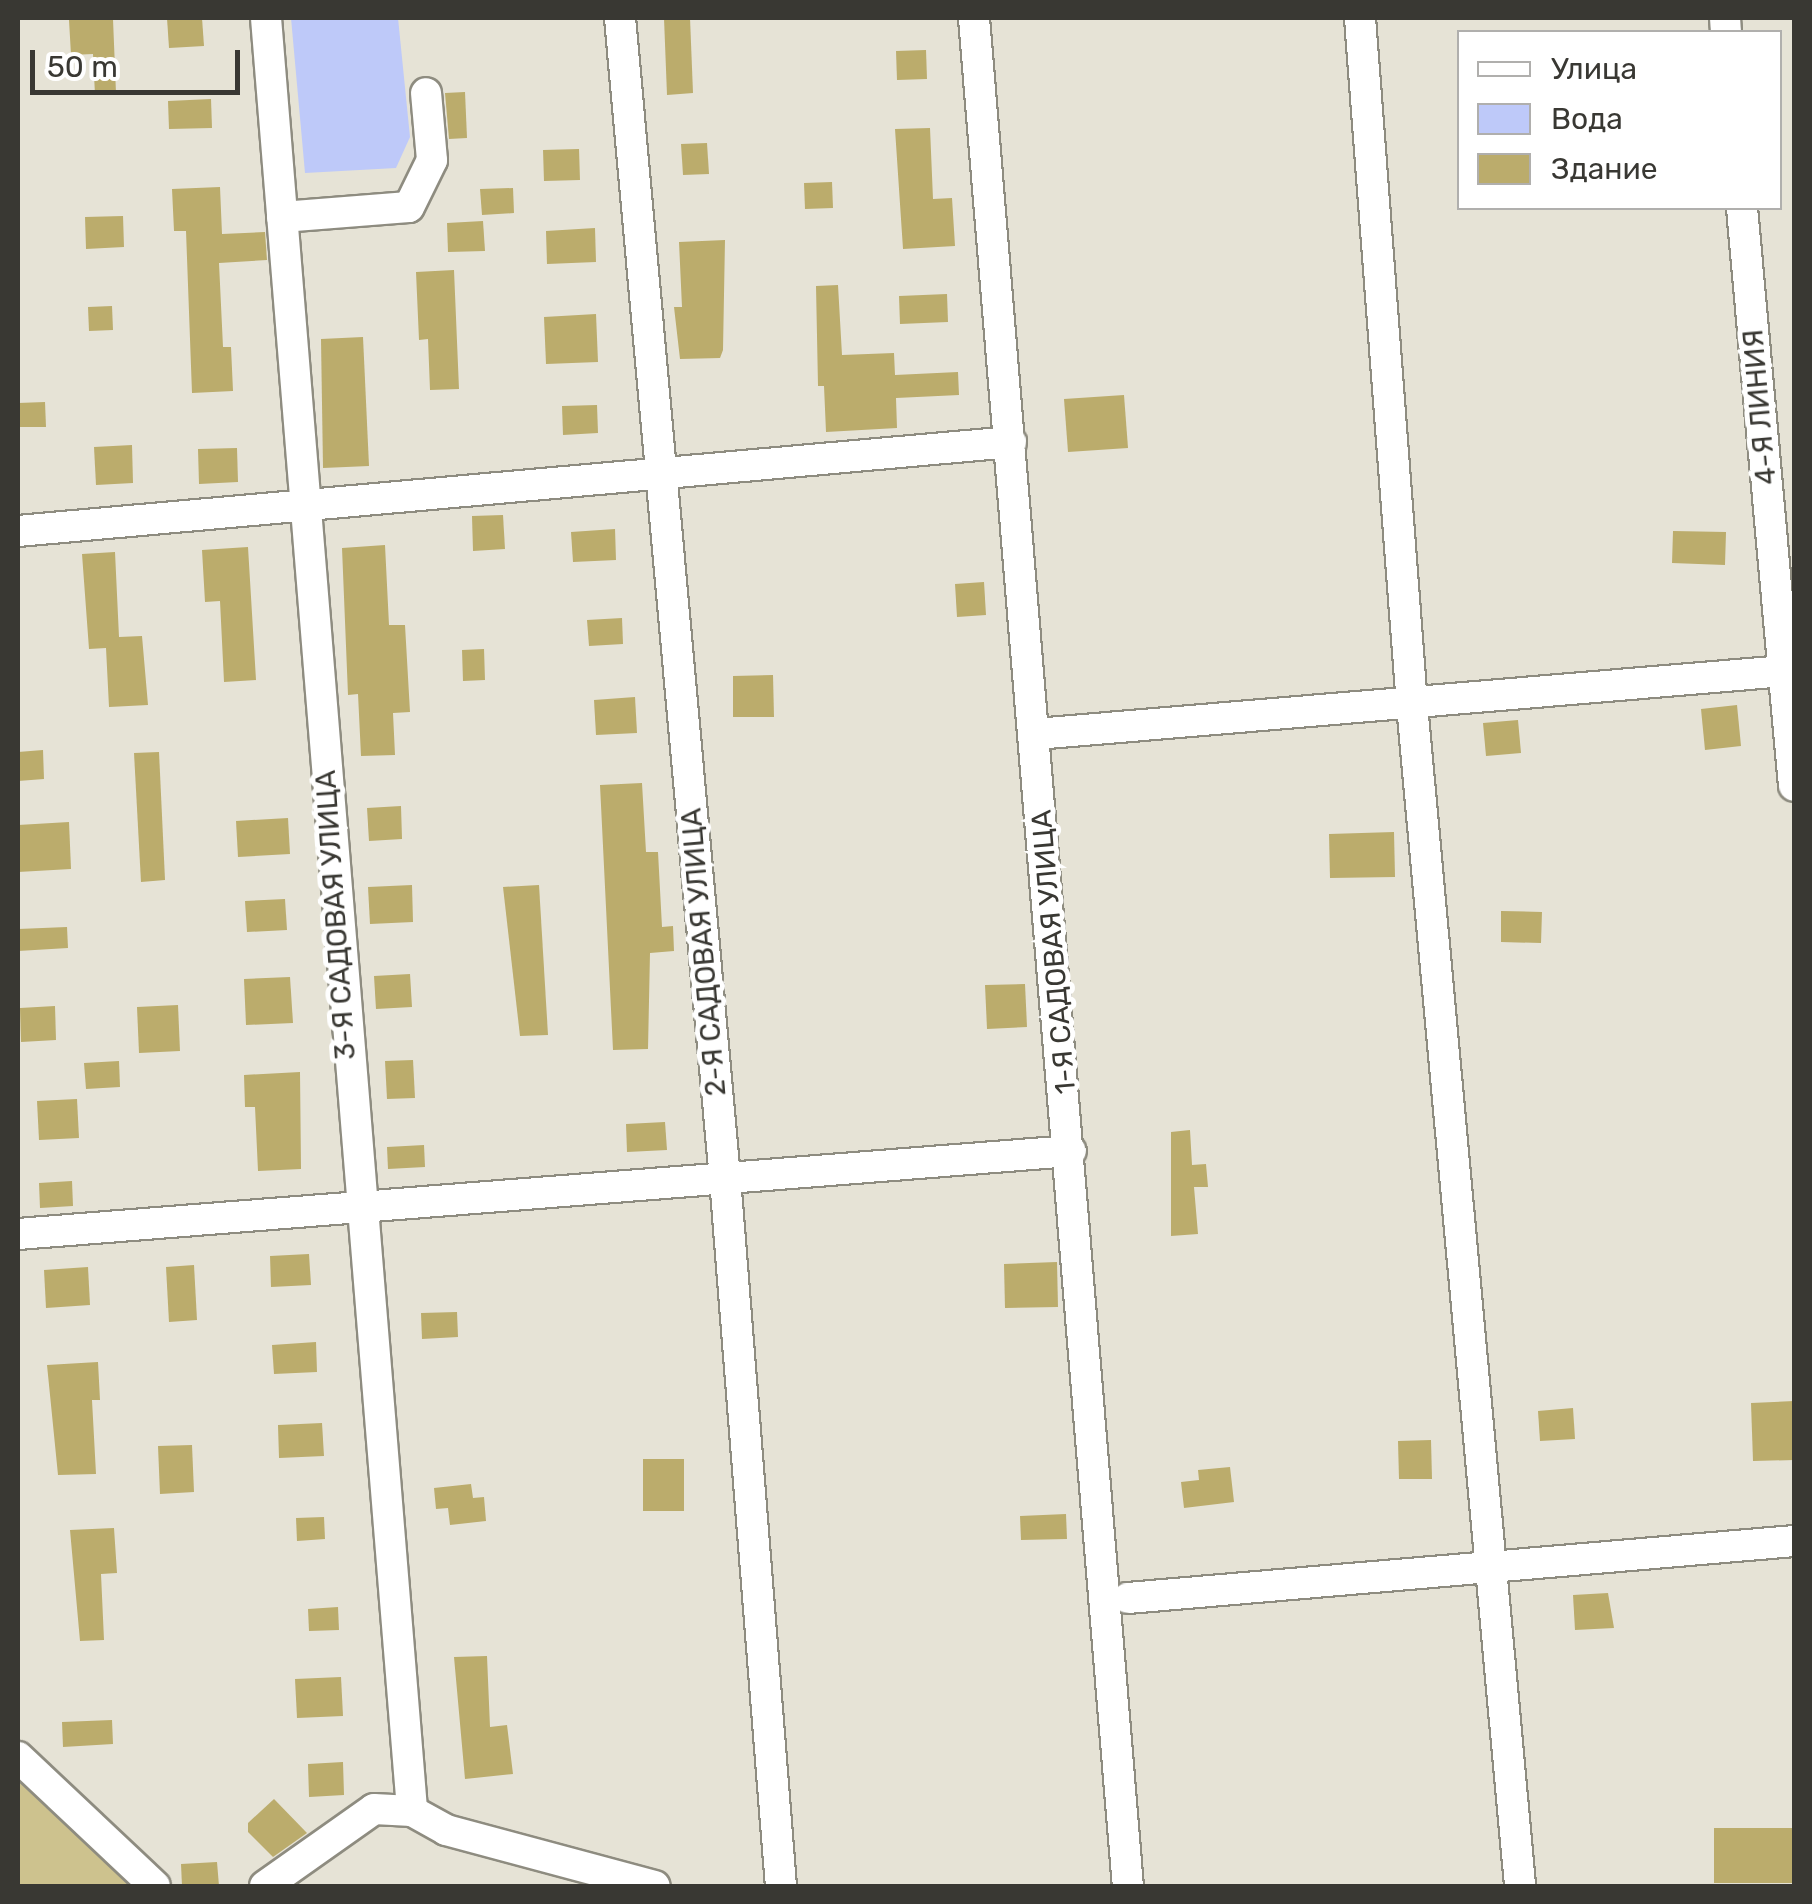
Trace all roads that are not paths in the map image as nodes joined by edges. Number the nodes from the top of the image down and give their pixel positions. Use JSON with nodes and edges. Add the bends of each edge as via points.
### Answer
{"nodes":[{"id":1,"x":266,"y":18,"type":"edge"},
{"id":2,"x":620,"y":18,"type":"edge"},
{"id":3,"x":974,"y":18,"type":"edge"},
{"id":4,"x":1360,"y":18,"type":"edge"},
{"id":5,"x":426,"y":93,"type":"dead end"},
{"id":6,"x":1742,"y":210,"type":"edge"},
{"id":7,"x":282,"y":217,"type":"junction"},
{"id":8,"x":1012,"y":442,"type":"junction"},
{"id":9,"x":661,"y":472,"type":"junction"},
{"id":10,"x":304,"y":507,"type":"junction"},
{"id":11,"x":18,"y":530,"type":"edge"},
{"id":12,"x":1784,"y":671,"type":"junction"},
{"id":13,"x":1412,"y":705,"type":"junction"},
{"id":14,"x":1036,"y":734,"type":"junction"},
{"id":15,"x":1794,"y":786,"type":"edge"},
{"id":16,"x":1070,"y":1151,"type":"junction"},
{"id":17,"x":725,"y":1178,"type":"junction"},
{"id":18,"x":359,"y":1208,"type":"junction"},
{"id":19,"x":18,"y":1234,"type":"edge"},
{"id":20,"x":1794,"y":1541,"type":"edge"},
{"id":21,"x":1487,"y":1565,"type":"junction"},
{"id":22,"x":1128,"y":1598,"type":"dead end"},
{"id":23,"x":18,"y":1756,"type":"edge"},
{"id":24,"x":412,"y":1811,"type":"junction"},
{"id":25,"x":155,"y":1886,"type":"edge"},
{"id":26,"x":265,"y":1886,"type":"edge"},
{"id":27,"x":656,"y":1886,"type":"edge"},
{"id":28,"x":781,"y":1886,"type":"edge"},
{"id":29,"x":1128,"y":1886,"type":"edge"},
{"id":30,"x":1520,"y":1886,"type":"edge"}],
"edges":[{"from":1,"to":7,"type":"street","name":"3-Я САДОВАЯ УЛИЦА"},
{"from":2,"to":9,"type":"street","name":"2-Я САДОВАЯ УЛИЦА"},
{"from":3,"to":8,"type":"street","name":"1-Я САДОВАЯ УЛИЦА"},
{"from":4,"to":13,"type":"street"},
{"from":5,"to":7,"type":"street","via":[[432,160],[410,206]]},
{"from":6,"to":12,"type":"street","name":"4-Я ЛИНИЯ"},
{"from":7,"to":10,"type":"street","name":"3-Я САДОВАЯ УЛИЦА"},
{"from":8,"to":9,"type":"street"},
{"from":8,"to":14,"type":"street","name":"1-Я САДОВАЯ УЛИЦА"},
{"from":9,"to":10,"type":"street"},
{"from":9,"to":17,"type":"street","name":"2-Я САДОВАЯ УЛИЦА"},
{"from":10,"to":11,"type":"street"},
{"from":10,"to":18,"type":"street","name":"3-Я САДОВАЯ УЛИЦА"},
{"from":12,"to":13,"type":"street"},
{"from":12,"to":15,"type":"street","name":"4-Я ЛИНИЯ"},
{"from":13,"to":14,"type":"street"},
{"from":13,"to":21,"type":"street"},
{"from":14,"to":16,"type":"street","name":"1-Я САДОВАЯ УЛИЦА"},
{"from":16,"to":17,"type":"street"},
{"from":16,"to":29,"type":"street","name":"1-Я САДОВАЯ УЛИЦА"},
{"from":17,"to":18,"type":"street"},
{"from":17,"to":28,"type":"street","name":"2-Я САДОВАЯ УЛИЦА"},
{"from":18,"to":19,"type":"street"},
{"from":18,"to":24,"type":"street","name":"3-Я САДОВАЯ УЛИЦА"},
{"from":20,"to":21,"type":"street"},
{"from":21,"to":22,"type":"street"},
{"from":21,"to":30,"type":"street"},
{"from":23,"to":25,"type":"street"},
{"from":24,"to":26,"type":"street","via":[[374,1808]]},
{"from":24,"to":27,"type":"street","via":[[446,1830]]}]}
